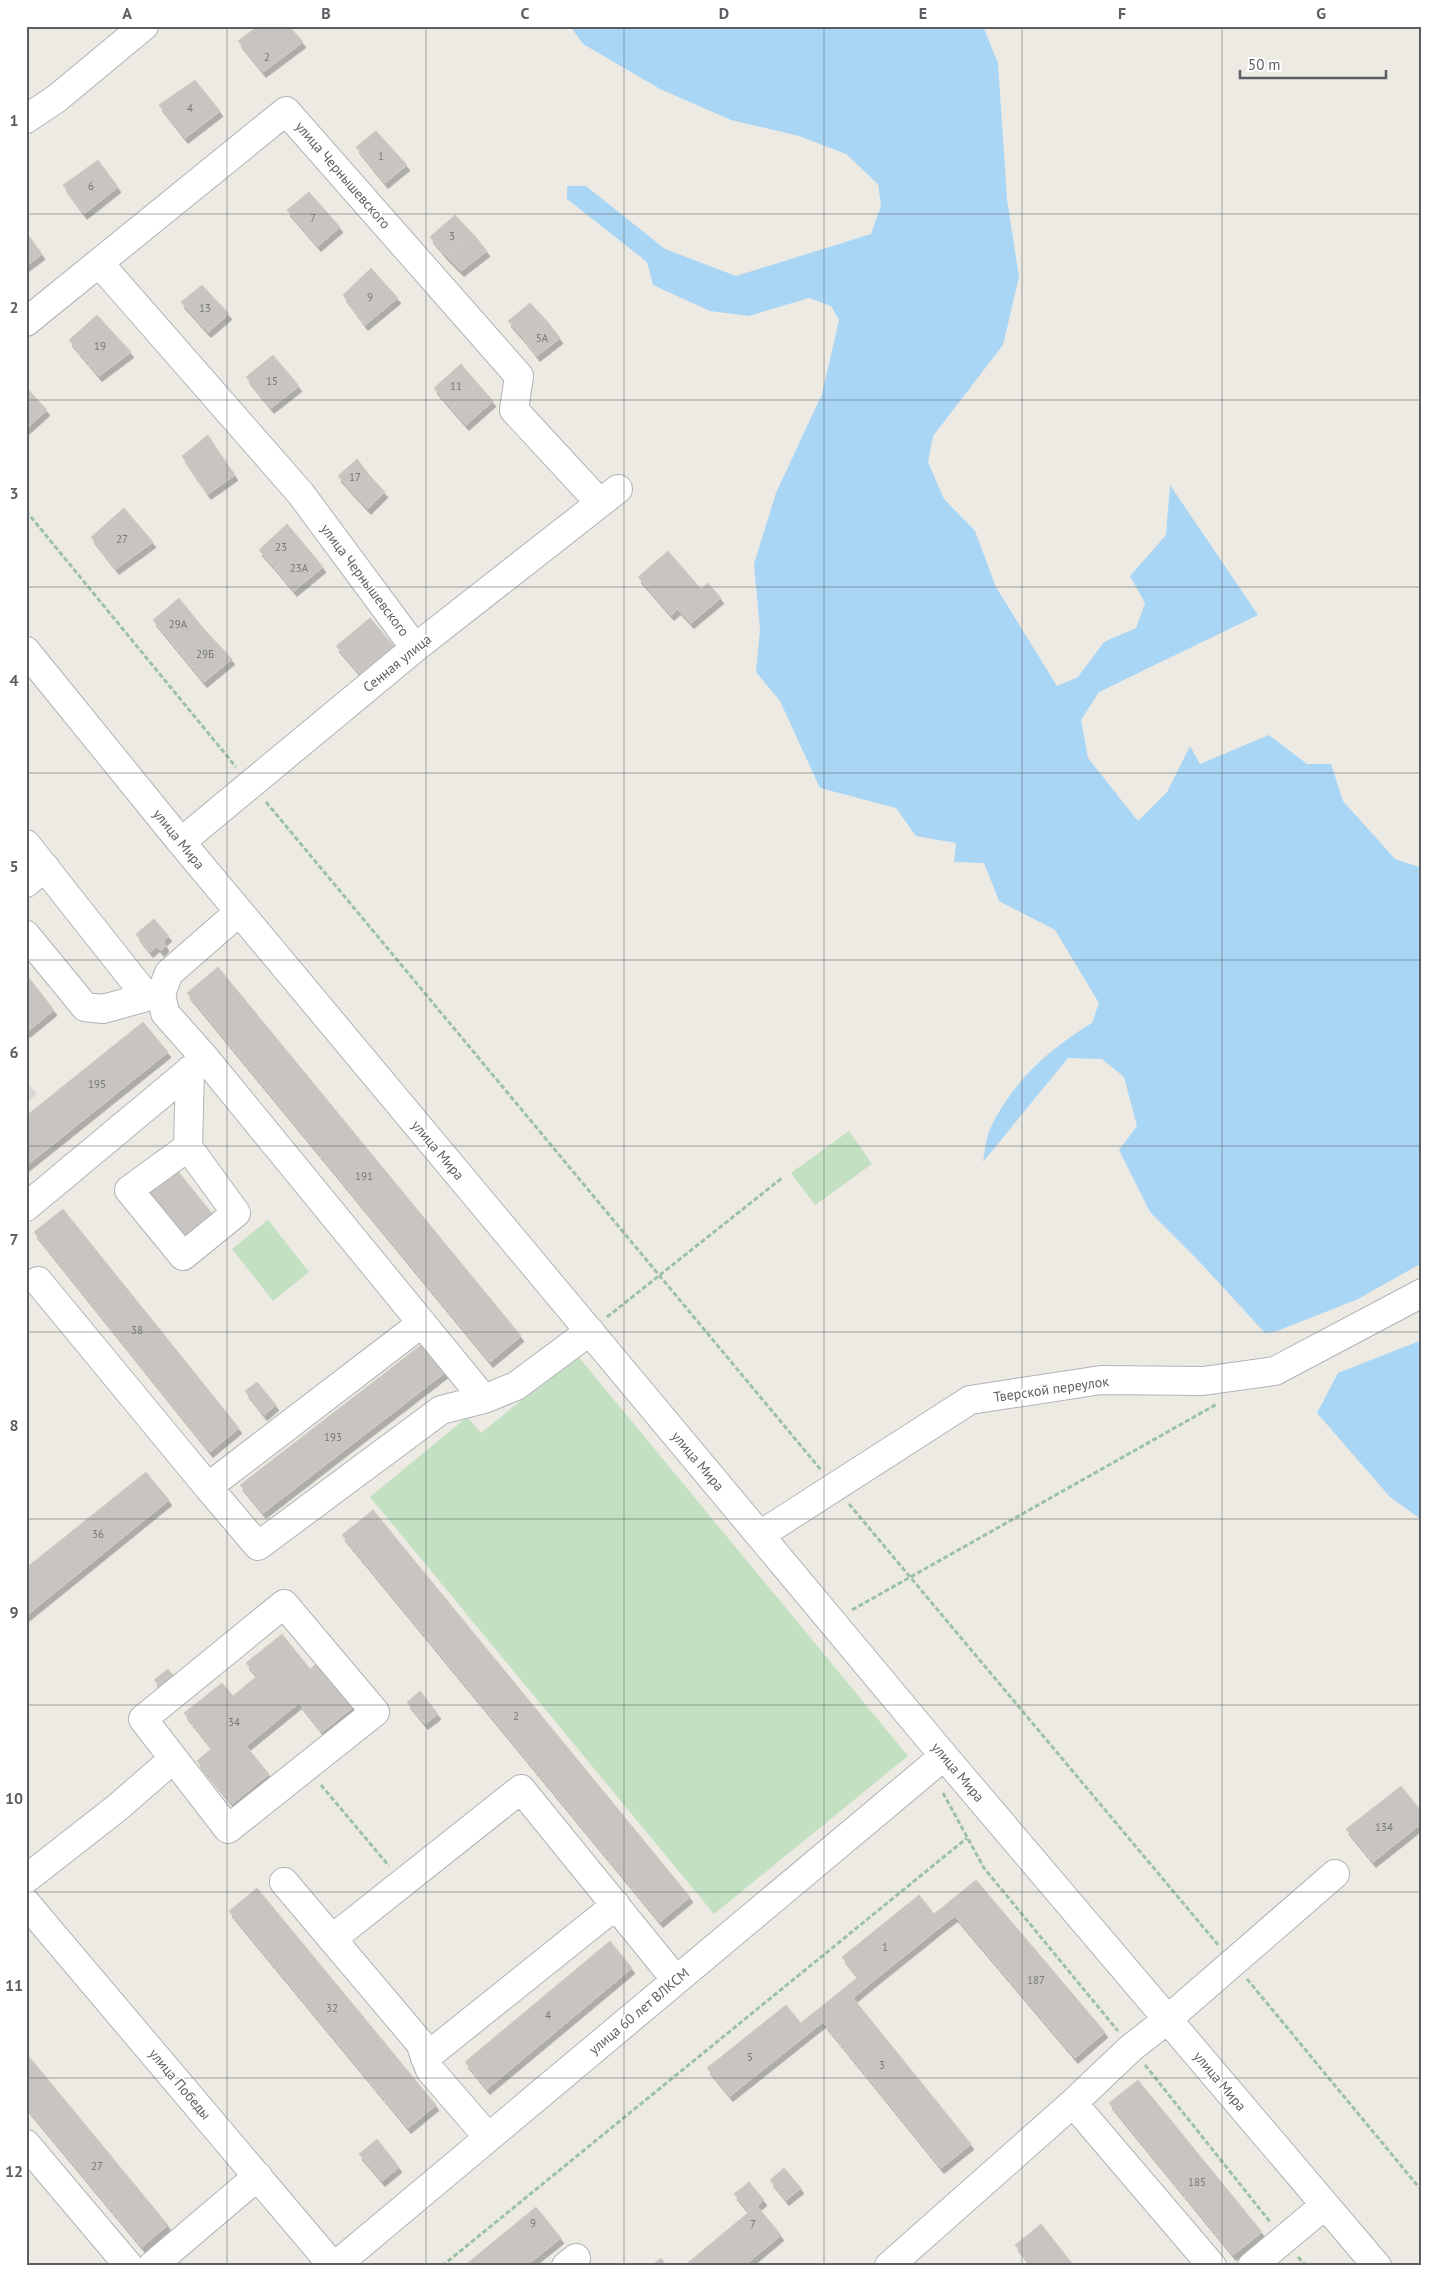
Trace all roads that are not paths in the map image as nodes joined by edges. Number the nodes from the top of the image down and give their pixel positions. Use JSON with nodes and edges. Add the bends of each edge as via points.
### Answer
{"nodes":[{"id":1,"x":144,"y":26,"type":"edge"},
{"id":2,"x":26,"y":118,"type":"edge"},
{"id":3,"x":99,"y":263,"type":"junction"},
{"id":4,"x":26,"y":322,"type":"edge"},
{"id":5,"x":609,"y":496,"type":"joint"},
{"id":6,"x":415,"y":648,"type":"junction"},
{"id":7,"x":26,"y":651,"type":"edge"},
{"id":8,"x":180,"y":842,"type":"junction"},
{"id":9,"x":26,"y":844,"type":"edge"},
{"id":10,"x":36,"y":875,"type":"edge"},
{"id":11,"x":239,"y":912,"type":"junction"},
{"id":12,"x":26,"y":935,"type":"edge"},
{"id":13,"x":154,"y":995,"type":"junction"},
{"id":14,"x":198,"y":1064,"type":"junction"},
{"id":15,"x":188,"y":1147,"type":"dead end"},
{"id":16,"x":26,"y":1207,"type":"edge"},
{"id":17,"x":30,"y":1279,"type":"edge"},
{"id":18,"x":1422,"y":1293,"type":"edge"},
{"id":19,"x":422,"y":1323,"type":"junction"},
{"id":20,"x":590,"y":1331,"type":"junction"},
{"id":21,"x":484,"y":1399,"type":"junction"},
{"id":22,"x":208,"y":1487,"type":"junction"},
{"id":23,"x":760,"y":1535,"type":"junction"},
{"id":24,"x":172,"y":1760,"type":"junction"},
{"id":25,"x":937,"y":1762,"type":"junction"},
{"id":26,"x":1335,"y":1874,"type":"dead end"},
{"id":27,"x":26,"y":1879,"type":"edge"},
{"id":28,"x":284,"y":1882,"type":"dead end"},
{"id":29,"x":616,"y":1905,"type":"junction"},
{"id":30,"x":28,"y":1910,"type":"edge"},
{"id":31,"x":332,"y":1939,"type":"junction"},
{"id":32,"x":676,"y":1980,"type":"junction"},
{"id":33,"x":1168,"y":2019,"type":"junction"},
{"id":34,"x":425,"y":2058,"type":"junction"},
{"id":35,"x":1073,"y":2104,"type":"junction"},
{"id":36,"x":488,"y":2137,"type":"junction"},
{"id":37,"x":26,"y":2144,"type":"edge"},
{"id":38,"x":258,"y":2176,"type":"junction"},
{"id":39,"x":1325,"y":2204,"type":"junction"},
{"id":40,"x":129,"y":2266,"type":"edge"},
{"id":41,"x":152,"y":2266,"type":"edge"},
{"id":42,"x":334,"y":2266,"type":"edge"},
{"id":43,"x":889,"y":2266,"type":"edge"},
{"id":44,"x":1212,"y":2266,"type":"edge"},
{"id":45,"x":1252,"y":2266,"type":"edge"},
{"id":46,"x":1377,"y":2266,"type":"edge"}],
"edges":[{"from":1,"to":2,"type":"street","via":[[56,99]]},
{"from":3,"to":4,"type":"street","name":"улица Чернышевского"},
{"from":3,"to":5,"type":"street","name":"улица Чернышевского","via":[[286,110],[519,376],[514,410]]},
{"from":3,"to":6,"type":"street","name":"улица Чернышевского","via":[[301,494]]},
{"from":5,"to":6,"type":"street","name":"Сенная улица"},
{"from":6,"to":8,"type":"street","name":"Сенная улица"},
{"from":7,"to":8,"type":"street","name":"улица Мира"},
{"from":8,"to":11,"type":"street","name":"улица Мира"},
{"from":9,"to":10,"type":"street"},
{"from":10,"to":13,"type":"street"},
{"from":11,"to":13,"type":"street","via":[[169,973]]},
{"from":11,"to":20,"type":"street","name":"улица Мира"},
{"from":12,"to":13,"type":"street","via":[[85,1007],[103,1009]]},
{"from":13,"to":14,"type":"street"},
{"from":14,"to":15,"type":"street"},
{"from":14,"to":16,"type":"street"},
{"from":14,"to":19,"type":"street"},
{"from":17,"to":22,"type":"street"},
{"from":18,"to":23,"type":"street","name":"Тверской переулок","via":[[1275,1371],[1203,1381],[1101,1380],[970,1400]]},
{"from":19,"to":21,"type":"street"},
{"from":19,"to":22,"type":"street"},
{"from":20,"to":21,"type":"street","via":[[516,1386]]},
{"from":20,"to":23,"type":"street","name":"улица Мира"},
{"from":21,"to":22,"type":"street","via":[[441,1410],[258,1546]]},
{"from":23,"to":25,"type":"street","name":"улица Мира","via":[[832,1621]]},
{"from":24,"to":24,"type":"street","via":[[142,1718],[284,1604],[375,1712],[228,1829]]},
{"from":24,"to":27,"type":"street"},
{"from":25,"to":32,"type":"street","name":"улица 60 лет ВЛКСМ"},
{"from":25,"to":33,"type":"street","name":"улица Мира"},
{"from":26,"to":33,"type":"street"},
{"from":28,"to":31,"type":"street"},
{"from":29,"to":31,"type":"street","via":[[521,1789]]},
{"from":29,"to":32,"type":"street"},
{"from":29,"to":34,"type":"street"},
{"from":30,"to":38,"type":"street","name":"улица Победы"},
{"from":31,"to":34,"type":"street","via":[[420,2043]]},
{"from":32,"to":36,"type":"street","name":"улица 60 лет ВЛКСМ"},
{"from":33,"to":35,"type":"street","via":[[1131,2048]]},
{"from":33,"to":39,"type":"street","name":"улица Мира"},
{"from":34,"to":36,"type":"street","via":[[430,2070]]},
{"from":35,"to":43,"type":"street"},
{"from":35,"to":44,"type":"street"},
{"from":36,"to":42,"type":"street","name":"улица 60 лет ВЛКСМ"},
{"from":37,"to":40,"type":"street"},
{"from":38,"to":41,"type":"street"},
{"from":38,"to":42,"type":"street","name":"улица Победы"},
{"from":39,"to":45,"type":"street"},
{"from":39,"to":46,"type":"street","name":"улица Мира"}]}
